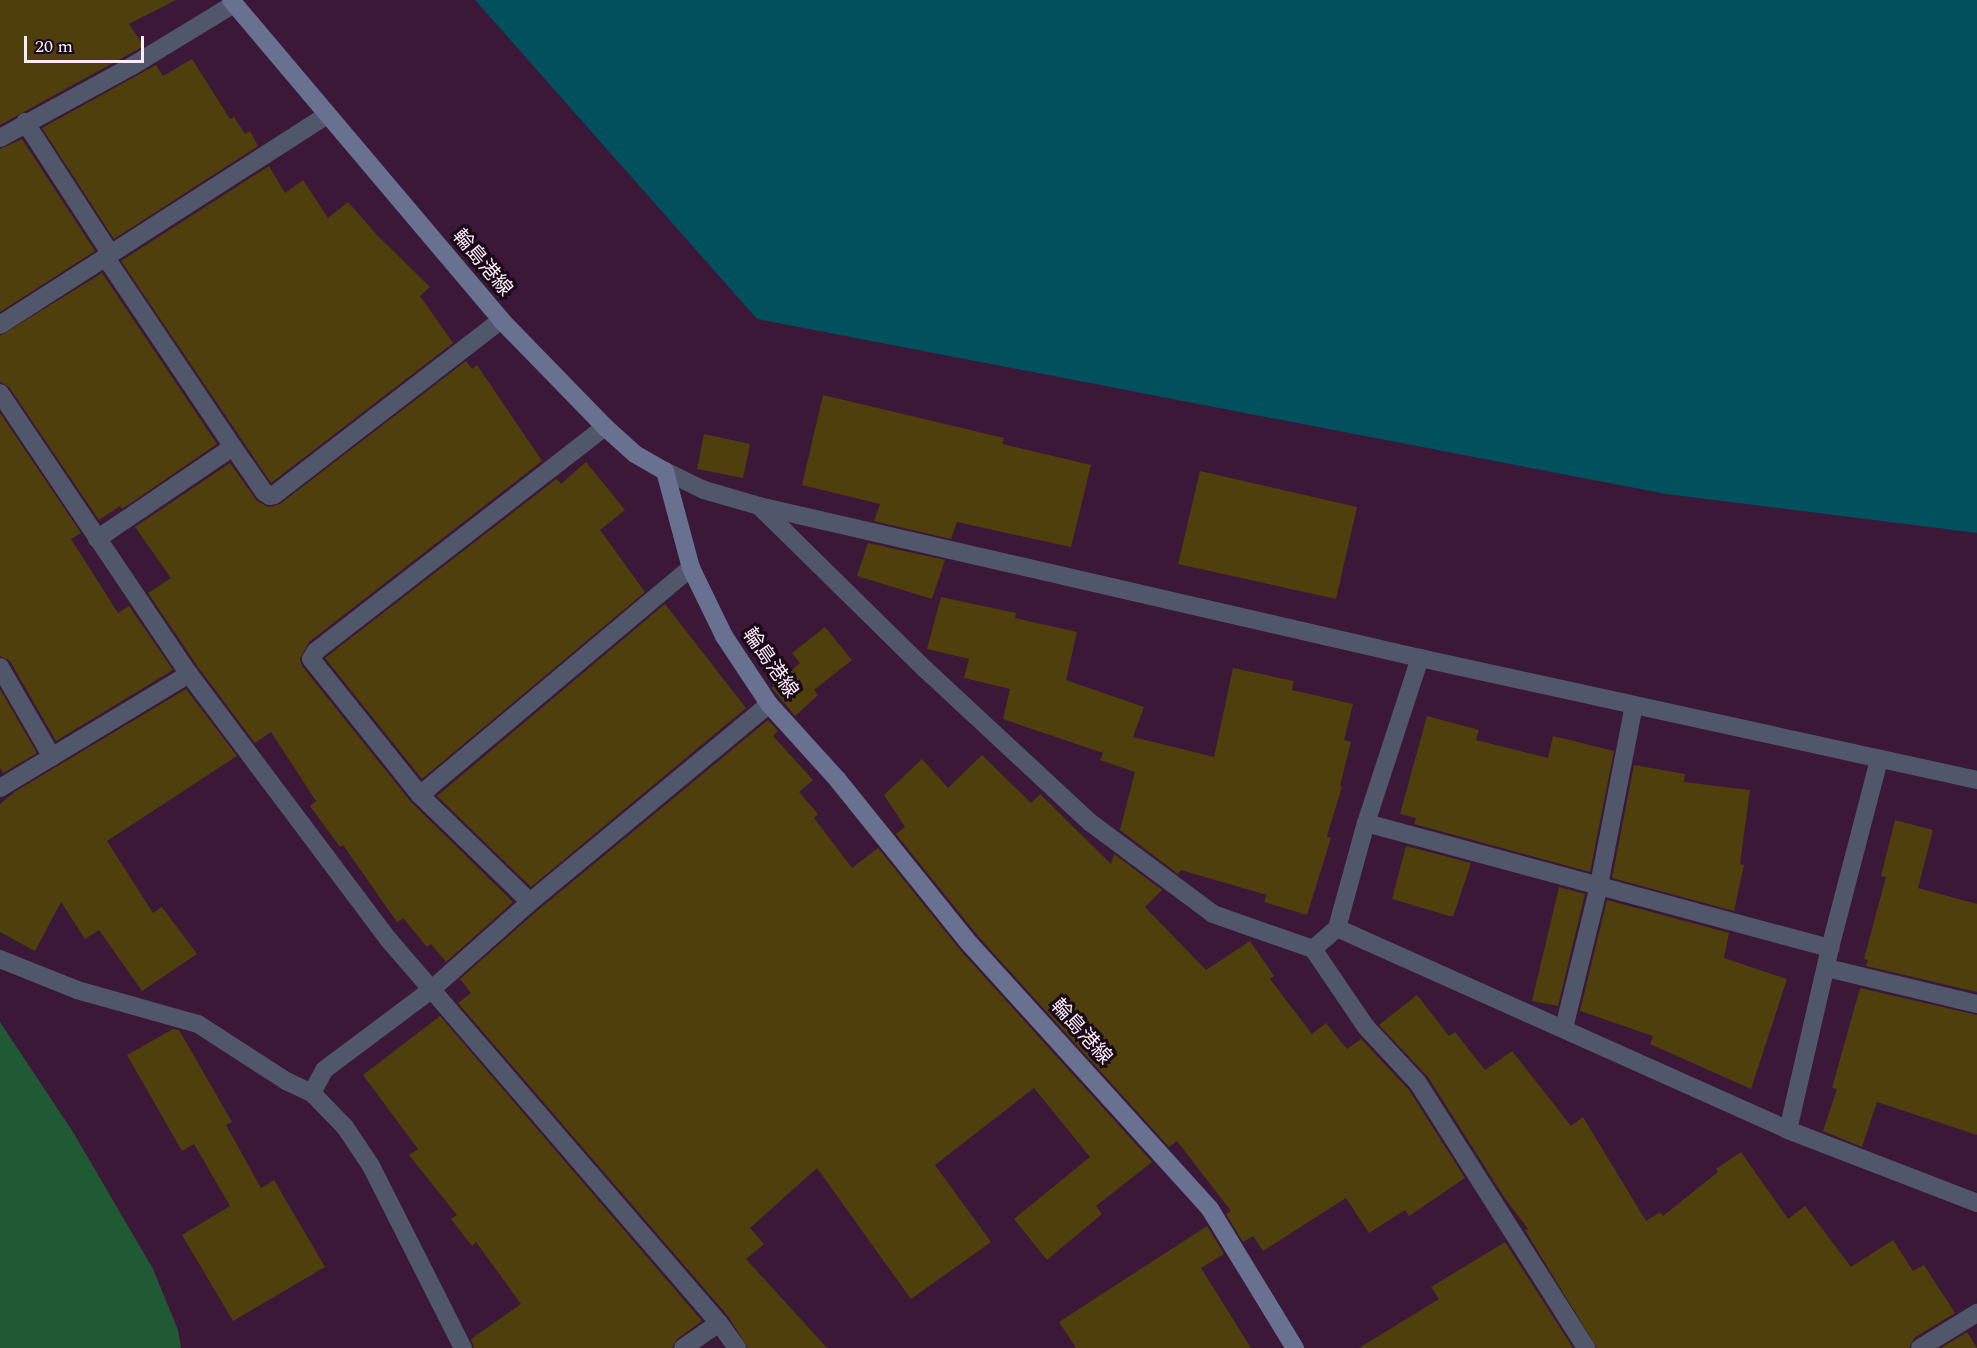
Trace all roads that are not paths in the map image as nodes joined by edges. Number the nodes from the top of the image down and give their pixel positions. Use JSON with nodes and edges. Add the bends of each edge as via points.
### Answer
{"nodes":[{"id":1,"x":232,"y":2,"type":"edge"},
{"id":2,"x":326,"y":116,"type":"junction"},
{"id":3,"x":25,"y":122,"type":"junction"},
{"id":4,"x":0,"y":138,"type":"edge"},
{"id":5,"x":108,"y":255,"type":"junction"},
{"id":6,"x":501,"y":320,"type":"junction"},
{"id":7,"x":0,"y":325,"type":"edge"},
{"id":8,"x":0,"y":393,"type":"edge"},
{"id":9,"x":605,"y":427,"type":"junction"},
{"id":10,"x":233,"y":447,"type":"junction"},
{"id":11,"x":665,"y":471,"type":"junction"},
{"id":12,"x":759,"y":506,"type":"junction"},
{"id":13,"x":97,"y":539,"type":"junction"},
{"id":14,"x":692,"y":568,"type":"junction"},
{"id":15,"x":1420,"y":658,"type":"junction"},
{"id":16,"x":0,"y":668,"type":"edge"},
{"id":17,"x":189,"y":674,"type":"junction"},
{"id":18,"x":769,"y":704,"type":"junction"},
{"id":19,"x":1634,"y":705,"type":"junction"},
{"id":20,"x":52,"y":757,"type":"junction"},
{"id":21,"x":1879,"y":760,"type":"junction"},
{"id":22,"x":1977,"y":780,"type":"edge"},
{"id":23,"x":0,"y":788,"type":"edge"},
{"id":24,"x":420,"y":795,"type":"junction"},
{"id":25,"x":1366,"y":823,"type":"junction"},
{"id":26,"x":1599,"y":885,"type":"junction"},
{"id":27,"x":530,"y":902,"type":"junction"},
{"id":28,"x":1337,"y":928,"type":"junction"},
{"id":29,"x":1830,"y":948,"type":"junction"},
{"id":30,"x":1313,"y":949,"type":"junction"},
{"id":31,"x":0,"y":959,"type":"edge"},
{"id":32,"x":1827,"y":968,"type":"junction"},
{"id":33,"x":431,"y":990,"type":"junction"},
{"id":34,"x":1977,"y":1004,"type":"edge"},
{"id":35,"x":1564,"y":1028,"type":"junction"},
{"id":36,"x":312,"y":1093,"type":"junction"},
{"id":37,"x":1788,"y":1130,"type":"junction"},
{"id":38,"x":1977,"y":1203,"type":"edge"},
{"id":39,"x":1977,"y":1313,"type":"edge"},
{"id":40,"x":719,"y":1323,"type":"junction"},
{"id":41,"x":463,"y":1348,"type":"edge"},
{"id":42,"x":683,"y":1348,"type":"edge"},
{"id":43,"x":737,"y":1348,"type":"edge"},
{"id":44,"x":1295,"y":1348,"type":"edge"},
{"id":45,"x":1586,"y":1348,"type":"edge"},
{"id":46,"x":1920,"y":1348,"type":"edge"}],
"edges":[{"from":1,"to":2,"type":"main road","name":"輪島港線"},
{"from":1,"to":3,"type":"street","via":[[132,66]]},
{"from":2,"to":5,"type":"street"},
{"from":2,"to":6,"type":"main road","name":"輪島港線"},
{"from":3,"to":4,"type":"street"},
{"from":3,"to":5,"type":"street"},
{"from":5,"to":7,"type":"street"},
{"from":5,"to":10,"type":"street"},
{"from":6,"to":9,"type":"main road","name":"輪島港線"},
{"from":6,"to":10,"type":"street","via":[[274,495],[264,492]]},
{"from":8,"to":13,"type":"street"},
{"from":9,"to":11,"type":"main road","name":"輪島港線","via":[[635,454]]},
{"from":9,"to":24,"type":"street","via":[[312,656],[314,665]]},
{"from":10,"to":13,"type":"street"},
{"from":11,"to":12,"type":"street","via":[[704,490]]},
{"from":11,"to":14,"type":"main road","name":"輪島港線"},
{"from":12,"to":15,"type":"street"},
{"from":12,"to":30,"type":"street","via":[[925,669],[1091,823],[1214,914]]},
{"from":13,"to":17,"type":"street"},
{"from":14,"to":18,"type":"main road","name":"輪島港線","via":[[724,636]]},
{"from":14,"to":24,"type":"street"},
{"from":15,"to":19,"type":"street"},
{"from":15,"to":25,"type":"street"},
{"from":16,"to":20,"type":"street"},
{"from":17,"to":20,"type":"street"},
{"from":17,"to":33,"type":"street","via":[[388,939]]},
{"from":18,"to":27,"type":"street"},
{"from":18,"to":44,"type":"main road","name":"輪島港線","via":[[837,780],[969,943],[1210,1209]]},
{"from":19,"to":21,"type":"street"},
{"from":19,"to":26,"type":"street"},
{"from":20,"to":23,"type":"street"},
{"from":21,"to":22,"type":"street"},
{"from":21,"to":29,"type":"street"},
{"from":24,"to":27,"type":"street"},
{"from":25,"to":26,"type":"street"},
{"from":25,"to":28,"type":"street"},
{"from":26,"to":29,"type":"street"},
{"from":26,"to":35,"type":"street"},
{"from":27,"to":33,"type":"street"},
{"from":28,"to":30,"type":"street"},
{"from":28,"to":35,"type":"street"},
{"from":29,"to":32,"type":"street"},
{"from":30,"to":45,"type":"street","via":[[1366,1027],[1418,1083]]},
{"from":31,"to":36,"type":"street","via":[[77,990],[198,1024],[286,1081]]},
{"from":32,"to":34,"type":"street"},
{"from":32,"to":37,"type":"street"},
{"from":33,"to":36,"type":"street","via":[[324,1070]]},
{"from":33,"to":40,"type":"street"},
{"from":35,"to":37,"type":"street"},
{"from":36,"to":41,"type":"street","via":[[345,1127],[371,1166]]},
{"from":37,"to":38,"type":"street"},
{"from":39,"to":46,"type":"street"},
{"from":40,"to":42,"type":"street"},
{"from":40,"to":43,"type":"street"}]}
